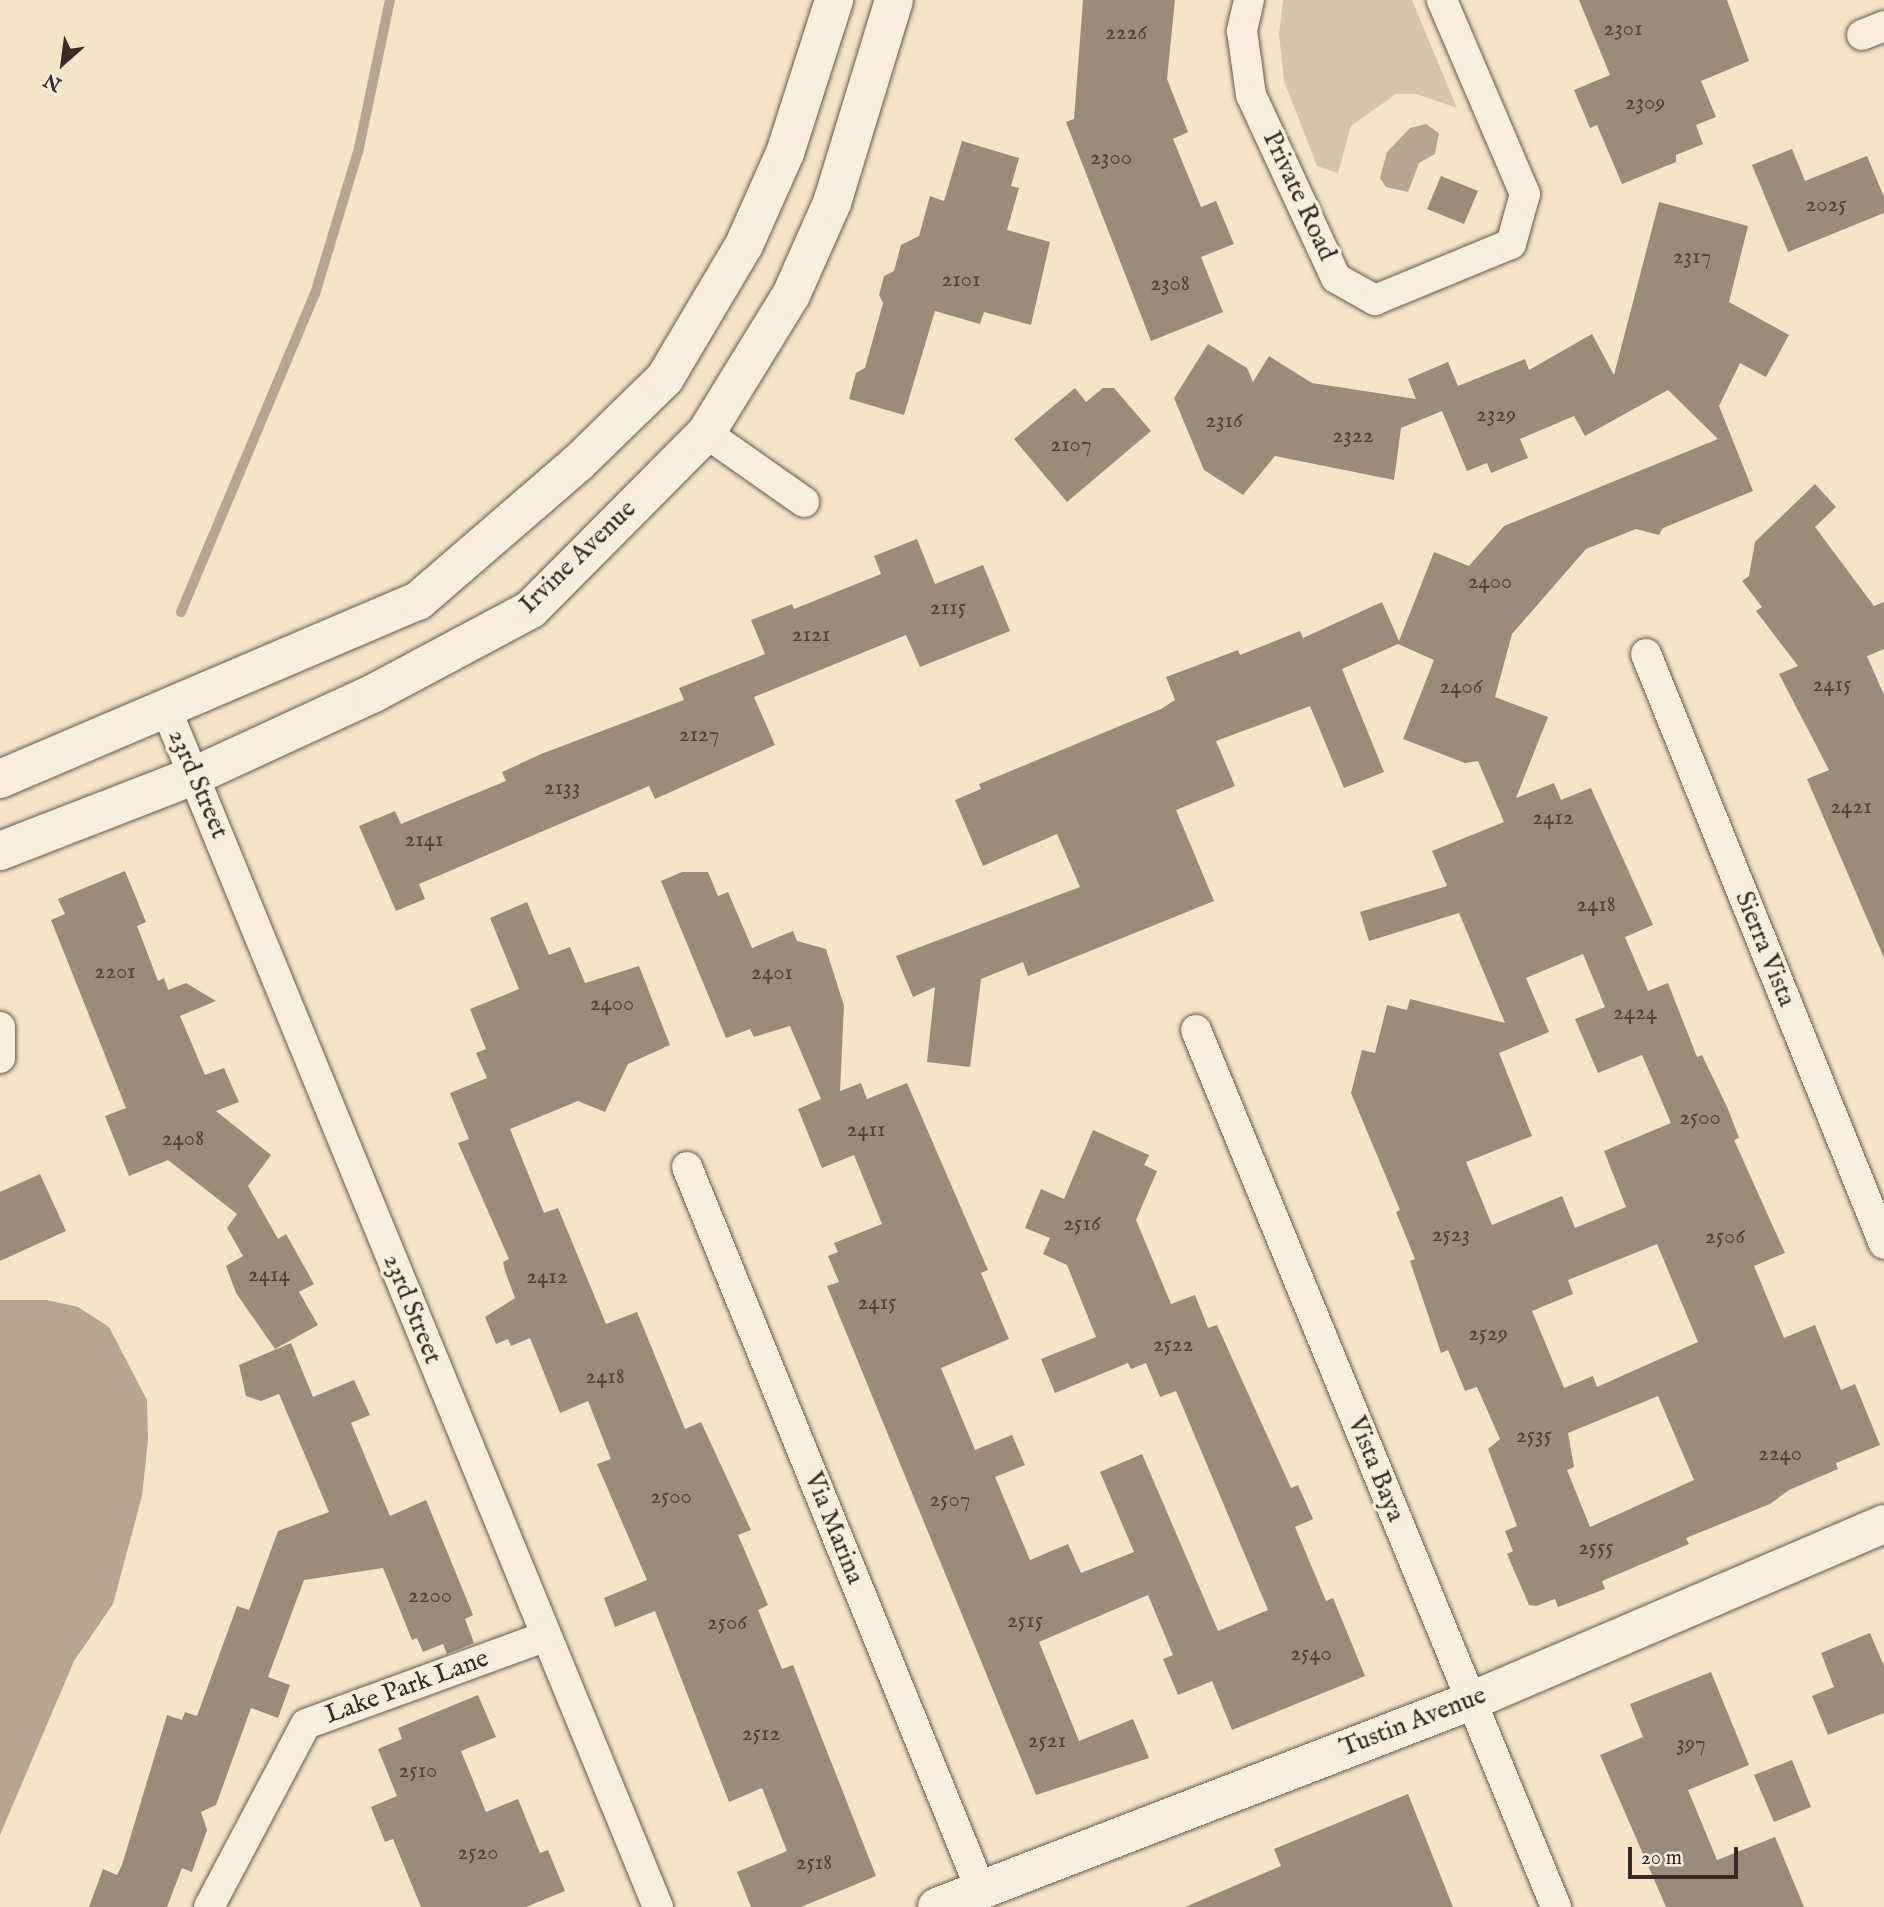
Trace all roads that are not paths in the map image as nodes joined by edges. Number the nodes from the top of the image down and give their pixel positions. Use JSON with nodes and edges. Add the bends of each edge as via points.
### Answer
{"nodes":[{"id":1,"x":834,"y":0,"type":"edge"},
{"id":2,"x":894,"y":0,"type":"edge"},
{"id":3,"x":1249,"y":0,"type":"edge"},
{"id":4,"x":1442,"y":0,"type":"edge"},
{"id":5,"x":706,"y":433,"type":"junction"},
{"id":6,"x":804,"y":502,"type":"dead end"},
{"id":7,"x":1646,"y":654,"type":"dead end"},
{"id":8,"x":167,"y":711,"type":"junction"},
{"id":9,"x":196,"y":775,"type":"junction"},
{"id":10,"x":0,"y":779,"type":"edge"},
{"id":11,"x":0,"y":851,"type":"edge"},
{"id":12,"x":0,"y":1027,"type":"edge"},
{"id":13,"x":1196,"y":1030,"type":"dead end"},
{"id":14,"x":0,"y":1058,"type":"edge"},
{"id":15,"x":687,"y":1167,"type":"dead end"},
{"id":16,"x":1884,"y":1244,"type":"edge"},
{"id":17,"x":1884,"y":1524,"type":"edge"},
{"id":18,"x":544,"y":1637,"type":"junction"},
{"id":19,"x":1471,"y":1701,"type":"junction"},
{"id":20,"x":980,"y":1888,"type":"junction"},
{"id":21,"x":209,"y":1907,"type":"edge"},
{"id":22,"x":658,"y":1907,"type":"edge"},
{"id":23,"x":937,"y":1907,"type":"edge"},
{"id":24,"x":1556,"y":1907,"type":"edge"}],
"edges":[{"from":1,"to":8,"type":"main road","via":[[785,153],[744,245],[665,378],[578,463],[418,601]]},
{"from":2,"to":5,"type":"main road","name":"Irvine Avenue","via":[[832,203],[791,296]]},
{"from":3,"to":4,"type":"street","name":"Private Road","via":[[1242,31],[1251,94],[1336,278],[1375,300],[1511,244],[1525,194]]},
{"from":5,"to":6,"type":"street"},
{"from":5,"to":9,"type":"main road","name":"Irvine Avenue","via":[[531,609],[374,693]]},
{"from":7,"to":16,"type":"street","name":"Sierra Vista"},
{"from":8,"to":9,"type":"street","name":"23rd Street"},
{"from":8,"to":10,"type":"main road"},
{"from":9,"to":11,"type":"main road","name":"Irvine Avenue"},
{"from":9,"to":18,"type":"street","name":"23rd Street"},
{"from":12,"to":14,"type":"street"},
{"from":13,"to":19,"type":"street","name":"Vista Baya"},
{"from":15,"to":20,"type":"street","name":"Via Marina"},
{"from":17,"to":19,"type":"main road","name":"Tustin Avenue"},
{"from":18,"to":21,"type":"street","name":"Lake Park Lane","via":[[306,1724]]},
{"from":18,"to":22,"type":"street","name":"23rd Street"},
{"from":19,"to":20,"type":"main road","name":"Tustin Avenue"},
{"from":19,"to":24,"type":"street","name":"Vista Baya"},
{"from":20,"to":23,"type":"main road","name":"Tustin Avenue"}]}
